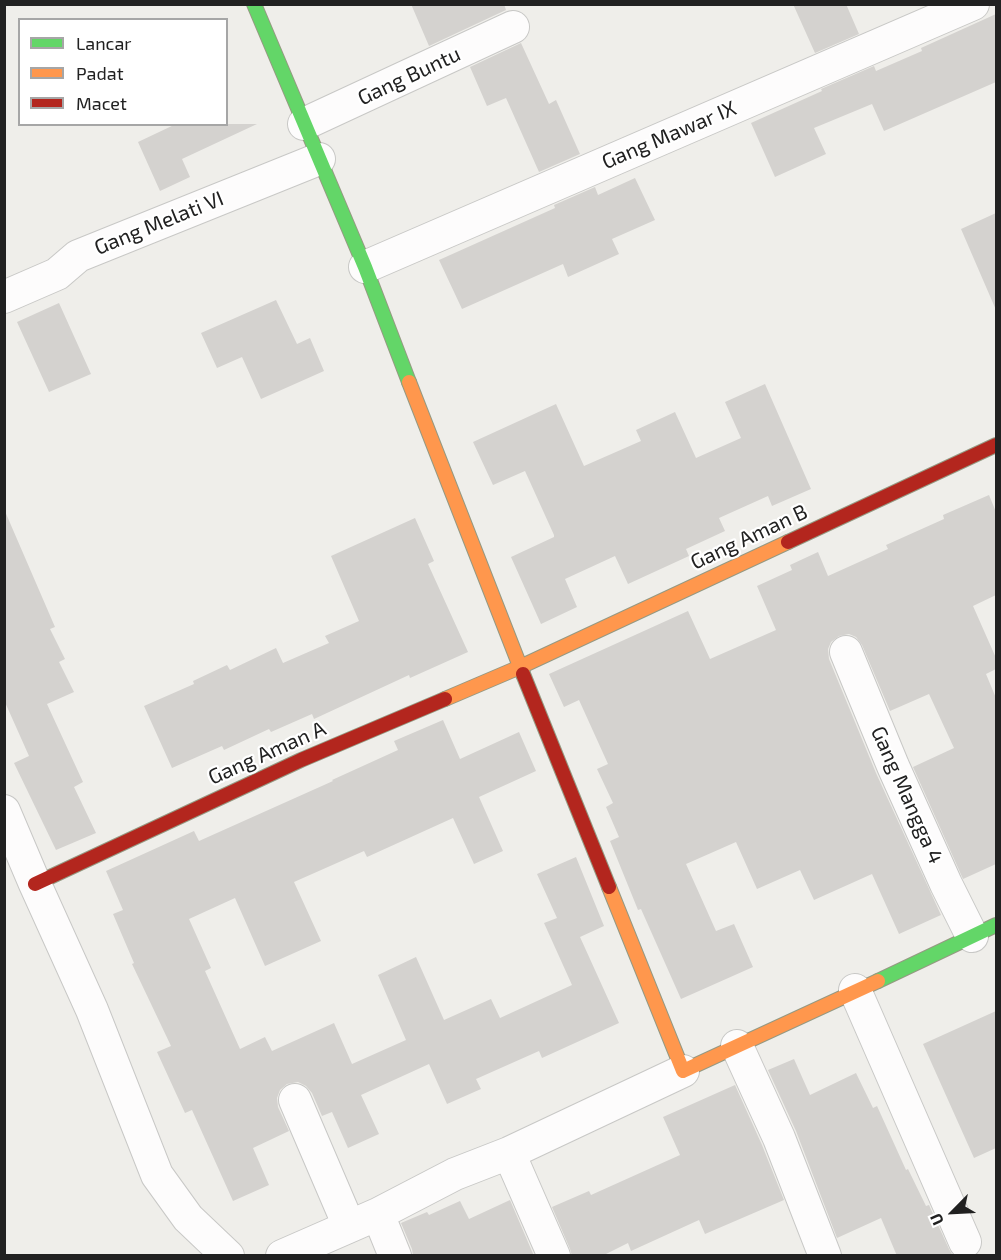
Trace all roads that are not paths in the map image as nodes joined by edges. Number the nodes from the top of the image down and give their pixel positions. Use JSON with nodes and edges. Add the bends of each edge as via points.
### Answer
{"nodes":[{"id":1,"x":254,"y":4,"type":"edge"},
{"id":2,"x":973,"y":4,"type":"edge"},
{"id":3,"x":513,"y":27,"type":"dead end"},
{"id":4,"x":304,"y":124,"type":"junction"},
{"id":5,"x":319,"y":159,"type":"junction"},
{"id":6,"x":365,"y":267,"type":"junction"},
{"id":7,"x":4,"y":297,"type":"edge"},
{"id":8,"x":996,"y":445,"type":"edge"},
{"id":9,"x":846,"y":652,"type":"dead end"},
{"id":10,"x":520,"y":667,"type":"junction"},
{"id":11,"x":4,"y":811,"type":"edge"},
{"id":12,"x":35,"y":884,"type":"junction"},
{"id":13,"x":984,"y":931,"type":"edge"},
{"id":14,"x":855,"y":990,"type":"junction"},
{"id":15,"x":737,"y":1046,"type":"junction"},
{"id":16,"x":683,"y":1071,"type":"junction"},
{"id":17,"x":295,"y":1100,"type":"dead end"},
{"id":18,"x":509,"y":1153,"type":"junction"},
{"id":19,"x":378,"y":1214,"type":"junction"},
{"id":20,"x":349,"y":1226,"type":"junction"},
{"id":21,"x":965,"y":1242,"type":"dead end"},
{"id":22,"x":228,"y":1256,"type":"edge"},
{"id":23,"x":282,"y":1256,"type":"edge"},
{"id":24,"x":395,"y":1256,"type":"edge"},
{"id":25,"x":554,"y":1256,"type":"edge"},
{"id":26,"x":825,"y":1256,"type":"edge"}],
"edges":[{"from":1,"to":4,"type":"street"},
{"from":2,"to":6,"type":"street","name":"Gang Mawar IX"},
{"from":3,"to":4,"type":"street","name":"Gang Buntu"},
{"from":4,"to":5,"type":"street"},
{"from":5,"to":6,"type":"street"},
{"from":5,"to":7,"type":"street","name":"Gang Melati VI","via":[[78,256],[57,274]]},
{"from":6,"to":10,"type":"street"},
{"from":8,"to":10,"type":"street","name":"Gang Aman B"},
{"from":9,"to":13,"type":"street","name":"Gang Mangga 4","via":[[946,884]]},
{"from":10,"to":12,"type":"street","name":"Gang Aman A","via":[[301,760]]},
{"from":10,"to":16,"type":"street"},
{"from":11,"to":12,"type":"street"},
{"from":12,"to":22,"type":"street","via":[[92,1010],[157,1175],[188,1218]]},
{"from":13,"to":14,"type":"street"},
{"from":14,"to":15,"type":"street"},
{"from":14,"to":21,"type":"street"},
{"from":15,"to":16,"type":"street"},
{"from":15,"to":26,"type":"street","via":[[779,1138]]},
{"from":16,"to":18,"type":"street"},
{"from":17,"to":20,"type":"street"},
{"from":18,"to":19,"type":"street","via":[[455,1174]]},
{"from":18,"to":25,"type":"street"},
{"from":19,"to":20,"type":"street"},
{"from":19,"to":24,"type":"street"},
{"from":20,"to":23,"type":"street"}]}
